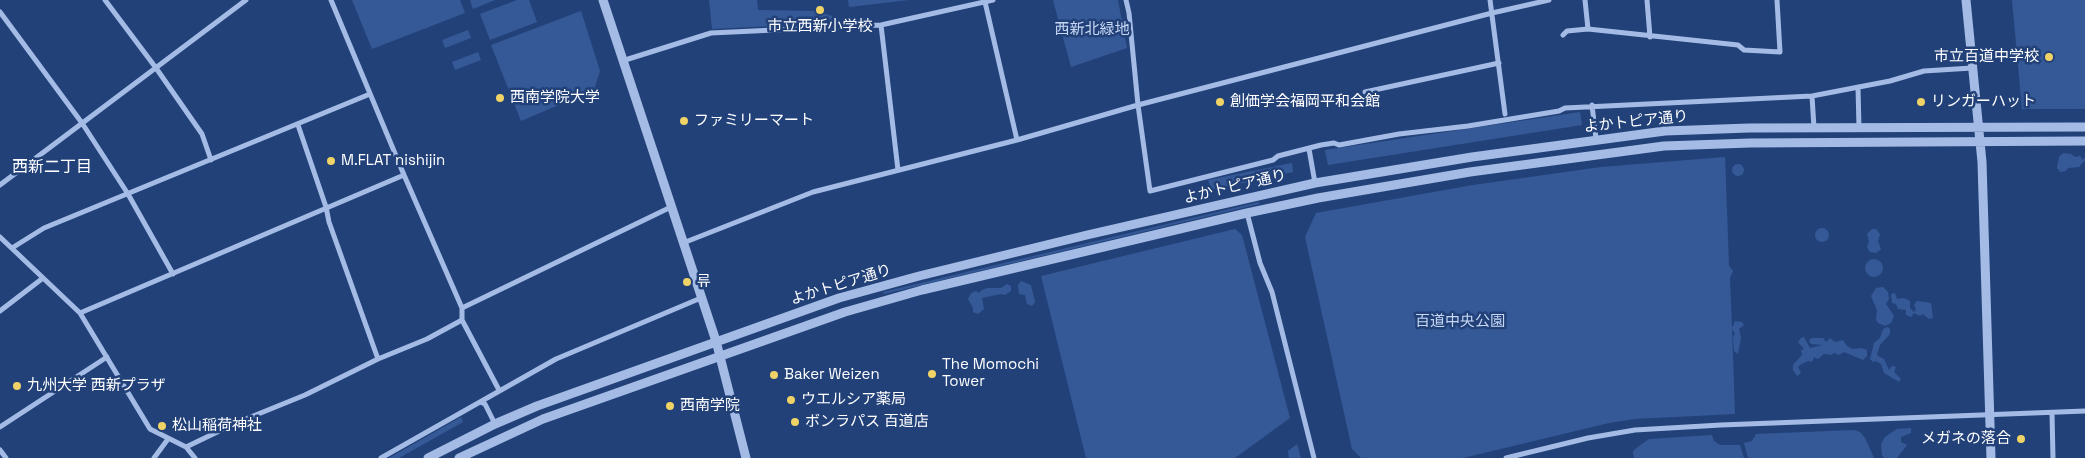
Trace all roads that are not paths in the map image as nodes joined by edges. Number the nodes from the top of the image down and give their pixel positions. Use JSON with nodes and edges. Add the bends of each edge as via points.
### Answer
{"nodes":[{"id":1,"x":105,"y":0,"type":"edge"},
{"id":2,"x":246,"y":0,"type":"edge"},
{"id":3,"x":331,"y":0,"type":"edge"},
{"id":4,"x":603,"y":0,"type":"edge"},
{"id":5,"x":993,"y":0,"type":"edge"},
{"id":6,"x":1126,"y":0,"type":"edge"},
{"id":7,"x":1490,"y":0,"type":"edge"},
{"id":8,"x":1548,"y":0,"type":"edge"},
{"id":9,"x":1585,"y":0,"type":"edge"},
{"id":10,"x":1646,"y":0,"type":"edge"},
{"id":11,"x":1777,"y":0,"type":"edge"},
{"id":12,"x":1966,"y":0,"type":"edge"},
{"id":13,"x":985,"y":2,"type":"junction"},
{"id":14,"x":0,"y":12,"type":"edge"},
{"id":15,"x":1492,"y":13,"type":"junction"},
{"id":16,"x":881,"y":26,"type":"junction"},
{"id":17,"x":1588,"y":29,"type":"junction"},
{"id":18,"x":1563,"y":35,"type":"dead end"},
{"id":19,"x":1650,"y":37,"type":"junction"},
{"id":20,"x":622,"y":61,"type":"junction"},
{"id":21,"x":1499,"y":63,"type":"junction"},
{"id":22,"x":156,"y":68,"type":"junction"},
{"id":23,"x":1972,"y":68,"type":"junction"},
{"id":24,"x":1858,"y":87,"type":"junction"},
{"id":25,"x":1365,"y":92,"type":"dead end"},
{"id":26,"x":370,"y":94,"type":"junction"},
{"id":27,"x":1812,"y":96,"type":"junction"},
{"id":28,"x":1138,"y":104,"type":"junction"},
{"id":29,"x":1592,"y":105,"type":"junction"},
{"id":30,"x":1505,"y":114,"type":"dead end"},
{"id":31,"x":82,"y":123,"type":"junction"},
{"id":32,"x":298,"y":125,"type":"junction"},
{"id":33,"x":2085,"y":127,"type":"edge"},
{"id":34,"x":1814,"y":128,"type":"junction"},
{"id":35,"x":1859,"y":128,"type":"junction"},
{"id":36,"x":1978,"y":128,"type":"junction"},
{"id":37,"x":1596,"y":139,"type":"junction"},
{"id":38,"x":1017,"y":140,"type":"junction"},
{"id":39,"x":1980,"y":141,"type":"junction"},
{"id":40,"x":2085,"y":141,"type":"edge"},
{"id":41,"x":1309,"y":149,"type":"junction"},
{"id":42,"x":211,"y":160,"type":"junction"},
{"id":43,"x":898,"y":170,"type":"junction"},
{"id":44,"x":404,"y":174,"type":"junction"},
{"id":45,"x":1316,"y":183,"type":"junction"},
{"id":46,"x":0,"y":185,"type":"edge"},
{"id":47,"x":128,"y":194,"type":"junction"},
{"id":48,"x":326,"y":207,"type":"junction"},
{"id":49,"x":671,"y":207,"type":"junction"},
{"id":50,"x":1247,"y":213,"type":"junction"},
{"id":51,"x":0,"y":237,"type":"edge"},
{"id":52,"x":683,"y":244,"type":"junction"},
{"id":53,"x":12,"y":248,"type":"junction"},
{"id":54,"x":172,"y":274,"type":"junction"},
{"id":55,"x":43,"y":278,"type":"junction"},
{"id":56,"x":702,"y":298,"type":"junction"},
{"id":57,"x":462,"y":308,"type":"junction"},
{"id":58,"x":0,"y":310,"type":"edge"},
{"id":59,"x":80,"y":313,"type":"junction"},
{"id":60,"x":462,"y":320,"type":"junction"},
{"id":61,"x":716,"y":341,"type":"junction"},
{"id":62,"x":720,"y":356,"type":"junction"},
{"id":63,"x":107,"y":357,"type":"junction"},
{"id":64,"x":378,"y":359,"type":"junction"},
{"id":65,"x":499,"y":390,"type":"junction"},
{"id":66,"x":480,"y":402,"type":"junction"},
{"id":67,"x":2085,"y":411,"type":"edge"},
{"id":68,"x":2052,"y":413,"type":"junction"},
{"id":69,"x":1990,"y":415,"type":"junction"},
{"id":70,"x":495,"y":424,"type":"junction"},
{"id":71,"x":0,"y":427,"type":"edge"},
{"id":72,"x":168,"y":439,"type":"junction"},
{"id":73,"x":186,"y":448,"type":"junction"},
{"id":74,"x":0,"y":450,"type":"edge"},
{"id":75,"x":6,"y":458,"type":"edge"},
{"id":76,"x":154,"y":458,"type":"edge"},
{"id":77,"x":194,"y":458,"type":"edge"},
{"id":78,"x":381,"y":458,"type":"edge"},
{"id":79,"x":428,"y":458,"type":"edge"},
{"id":80,"x":459,"y":458,"type":"edge"},
{"id":81,"x":746,"y":458,"type":"edge"},
{"id":82,"x":1314,"y":458,"type":"edge"},
{"id":83,"x":1506,"y":458,"type":"edge"},
{"id":84,"x":1991,"y":458,"type":"edge"},
{"id":85,"x":2053,"y":458,"type":"edge"}],
"edges":[{"from":1,"to":22,"type":"street"},
{"from":2,"to":22,"type":"street"},
{"from":3,"to":26,"type":"street"},
{"from":4,"to":20,"type":"street"},
{"from":5,"to":13,"type":"street"},
{"from":6,"to":28,"type":"street"},
{"from":7,"to":15,"type":"street"},
{"from":8,"to":15,"type":"street"},
{"from":9,"to":17,"type":"street"},
{"from":10,"to":19,"type":"street"},
{"from":11,"to":19,"type":"street","via":[[1780,52]]},
{"from":12,"to":23,"type":"street"},
{"from":13,"to":16,"type":"street"},
{"from":13,"to":38,"type":"street"},
{"from":14,"to":31,"type":"street"},
{"from":15,"to":21,"type":"street"},
{"from":15,"to":28,"type":"street"},
{"from":16,"to":20,"type":"street","via":[[711,32]]},
{"from":16,"to":43,"type":"street"},
{"from":17,"to":18,"type":"street","via":[[1567,31]]},
{"from":17,"to":19,"type":"street"},
{"from":20,"to":49,"type":"street"},
{"from":21,"to":25,"type":"street"},
{"from":21,"to":30,"type":"street"},
{"from":22,"to":31,"type":"street"},
{"from":22,"to":42,"type":"street","via":[[202,134]]},
{"from":23,"to":24,"type":"street","via":[[1924,71]]},
{"from":23,"to":36,"type":"street"},
{"from":24,"to":27,"type":"street"},
{"from":24,"to":35,"type":"street"},
{"from":26,"to":32,"type":"street"},
{"from":26,"to":44,"type":"street"},
{"from":27,"to":29,"type":"street"},
{"from":27,"to":34,"type":"street"},
{"from":28,"to":38,"type":"street"},
{"from":28,"to":41,"type":"street","via":[[1150,191]]},
{"from":29,"to":37,"type":"street"},
{"from":29,"to":41,"type":"street"},
{"from":31,"to":46,"type":"street"},
{"from":31,"to":47,"type":"street"},
{"from":32,"to":42,"type":"street"},
{"from":32,"to":48,"type":"street"},
{"from":33,"to":36,"type":"street","name":"よかトピア通り"},
{"from":34,"to":35,"type":"street","name":"よかトピア通り"},
{"from":34,"to":37,"type":"street","name":"よかトピア通り","via":[[1665,131]]},
{"from":35,"to":36,"type":"street","name":"よかトピア通り"},
{"from":36,"to":39,"type":"street"},
{"from":37,"to":45,"type":"street","name":"よかトピア通り"},
{"from":38,"to":43,"type":"street"},
{"from":39,"to":40,"type":"street","name":"よかトピア通り"},
{"from":39,"to":50,"type":"street","name":"よかトピア通り","via":[[1664,146],[1470,172]]},
{"from":39,"to":69,"type":"street"},
{"from":41,"to":45,"type":"street"},
{"from":42,"to":47,"type":"street"},
{"from":43,"to":52,"type":"street","via":[[813,192]]},
{"from":44,"to":48,"type":"street"},
{"from":44,"to":57,"type":"street"},
{"from":45,"to":61,"type":"street","name":"よかトピア通り","via":[[919,276],[839,298]]},
{"from":47,"to":53,"type":"street","via":[[44,228]]},
{"from":47,"to":54,"type":"street"},
{"from":48,"to":54,"type":"street"},
{"from":48,"to":64,"type":"street"},
{"from":49,"to":52,"type":"street"},
{"from":49,"to":57,"type":"street"},
{"from":50,"to":62,"type":"street","name":"よかトピア通り","via":[[922,290],[845,312]]},
{"from":50,"to":82,"type":"street","via":[[1260,263],[1272,292]]},
{"from":51,"to":53,"type":"street"},
{"from":52,"to":56,"type":"street"},
{"from":53,"to":55,"type":"street"},
{"from":54,"to":59,"type":"street"},
{"from":55,"to":58,"type":"street"},
{"from":55,"to":59,"type":"street"},
{"from":56,"to":61,"type":"street"},
{"from":56,"to":65,"type":"street","via":[[556,359]]},
{"from":57,"to":60,"type":"street"},
{"from":59,"to":63,"type":"street"},
{"from":60,"to":64,"type":"street"},
{"from":60,"to":65,"type":"street"},
{"from":61,"to":62,"type":"street"},
{"from":61,"to":70,"type":"street","name":"よかトピア通り"},
{"from":62,"to":80,"type":"street","name":"よかトピア通り","via":[[543,419]]},
{"from":62,"to":81,"type":"street"},
{"from":63,"to":71,"type":"street"},
{"from":63,"to":72,"type":"street","via":[[150,429]]},
{"from":64,"to":73,"type":"street"},
{"from":65,"to":66,"type":"street"},
{"from":66,"to":70,"type":"street","via":[[485,404]]},
{"from":66,"to":78,"type":"street"},
{"from":67,"to":68,"type":"street"},
{"from":68,"to":69,"type":"street"},
{"from":68,"to":85,"type":"street"},
{"from":69,"to":83,"type":"street","via":[[1635,430]]},
{"from":69,"to":84,"type":"street"},
{"from":70,"to":79,"type":"street","name":"よかトピア通り"},
{"from":72,"to":73,"type":"street"},
{"from":72,"to":76,"type":"street"},
{"from":73,"to":77,"type":"street"},
{"from":74,"to":75,"type":"street"}]}
